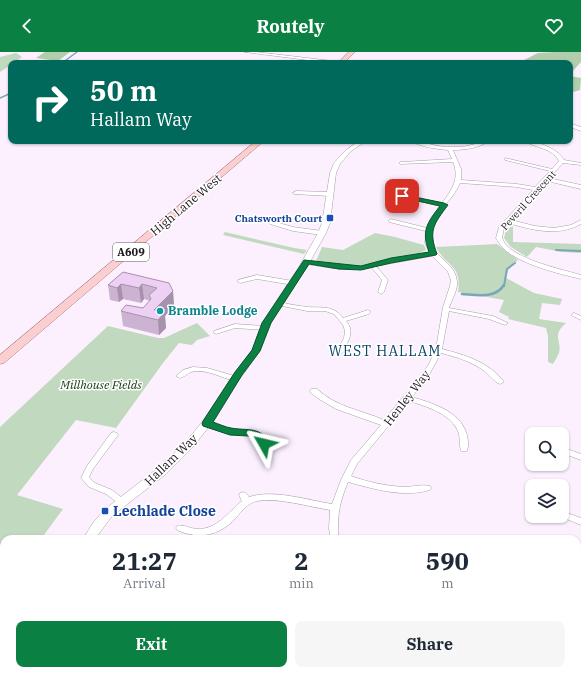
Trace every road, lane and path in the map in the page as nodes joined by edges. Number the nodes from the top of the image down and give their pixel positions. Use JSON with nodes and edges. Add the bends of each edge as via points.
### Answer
{"nodes":[{"id":1,"x":247,"y":52,"type":"edge"},
{"id":2,"x":352,"y":52,"type":"edge"},
{"id":3,"x":315,"y":60,"type":"edge"},
{"id":4,"x":344,"y":60,"type":"edge"},
{"id":5,"x":256,"y":144,"type":"edge"},
{"id":6,"x":358,"y":144,"type":"edge"},
{"id":7,"x":422,"y":144,"type":"edge"},
{"id":8,"x":478,"y":144,"type":"edge"},
{"id":9,"x":534,"y":144,"type":"edge"},
{"id":10,"x":450,"y":149,"type":"junction"},
{"id":11,"x":507,"y":159,"type":"dead end"},
{"id":12,"x":455,"y":160,"type":"junction"},
{"id":13,"x":562,"y":161,"type":"junction"},
{"id":14,"x":402,"y":163,"type":"dead end"},
{"id":15,"x":581,"y":164,"type":"edge"},
{"id":16,"x":554,"y":171,"type":"junction"},
{"id":17,"x":546,"y":179,"type":"junction"},
{"id":18,"x":457,"y":181,"type":"junction"},
{"id":19,"x":395,"y":185,"type":"dead end"},
{"id":20,"x":581,"y":187,"type":"edge"},
{"id":21,"x":537,"y":189,"type":"junction"},
{"id":22,"x":296,"y":193,"type":"dead end"},
{"id":23,"x":330,"y":194,"type":"junction"},
{"id":24,"x":444,"y":205,"type":"junction"},
{"id":25,"x":391,"y":221,"type":"dead end"},
{"id":26,"x":506,"y":221,"type":"junction"},
{"id":27,"x":581,"y":222,"type":"edge"},
{"id":28,"x":272,"y":223,"type":"dead end"},
{"id":29,"x":429,"y":230,"type":"junction"},
{"id":30,"x":322,"y":233,"type":"junction"},
{"id":31,"x":433,"y":254,"type":"junction"},
{"id":32,"x":306,"y":262,"type":"junction"},
{"id":33,"x":373,"y":266,"type":"junction"},
{"id":34,"x":581,"y":277,"type":"edge"},
{"id":35,"x":240,"y":281,"type":"dead end"},
{"id":36,"x":293,"y":283,"type":"junction"},
{"id":37,"x":381,"y":292,"type":"dead end"},
{"id":38,"x":279,"y":304,"type":"junction"},
{"id":39,"x":446,"y":309,"type":"junction"},
{"id":40,"x":368,"y":312,"type":"dead end"},
{"id":41,"x":342,"y":320,"type":"junction"},
{"id":42,"x":501,"y":320,"type":"dead end"},
{"id":43,"x":264,"y":328,"type":"junction"},
{"id":44,"x":216,"y":332,"type":"dead end"},
{"id":45,"x":438,"y":350,"type":"junction"},
{"id":46,"x":338,"y":353,"type":"dead end"},
{"id":47,"x":0,"y":361,"type":"edge"},
{"id":48,"x":181,"y":372,"type":"dead end"},
{"id":49,"x":499,"y":377,"type":"dead end"},
{"id":50,"x":235,"y":379,"type":"junction"},
{"id":51,"x":408,"y":398,"type":"junction"},
{"id":52,"x":311,"y":399,"type":"dead end"},
{"id":53,"x":207,"y":424,"type":"junction"},
{"id":54,"x":386,"y":424,"type":"junction"},
{"id":55,"x":114,"y":435,"type":"dead end"},
{"id":56,"x":467,"y":446,"type":"dead end"},
{"id":57,"x":569,"y":451,"type":"edge"},
{"id":58,"x":263,"y":453,"type":"dead end"},
{"id":59,"x":581,"y":457,"type":"edge"},
{"id":60,"x":346,"y":478,"type":"junction"},
{"id":61,"x":427,"y":488,"type":"dead end"},
{"id":62,"x":122,"y":502,"type":"junction"},
{"id":63,"x":335,"y":508,"type":"junction"},
{"id":64,"x":569,"y":517,"type":"edge"},
{"id":65,"x":581,"y":522,"type":"edge"},
{"id":66,"x":180,"y":528,"type":"dead end"},
{"id":67,"x":92,"y":535,"type":"edge"},
{"id":68,"x":191,"y":535,"type":"edge"},
{"id":69,"x":196,"y":535,"type":"edge"},
{"id":70,"x":335,"y":535,"type":"edge"}],
"edges":[{"from":1,"to":3,"type":"street"},
{"from":2,"to":4,"type":"main road"},
{"from":5,"to":47,"type":"main road","name":"High Lane West","number":"A609"},
{"from":6,"to":23,"type":"street","name":"Hallam Way","via":[[348,151],[338,163],[333,174]]},
{"from":7,"to":10,"type":"street"},
{"from":8,"to":10,"type":"street"},
{"from":9,"to":13,"type":"street","name":"Peveril Crescent","via":[[555,152],[561,156]]},
{"from":10,"to":12,"type":"street"},
{"from":11,"to":16,"type":"street"},
{"from":12,"to":14,"type":"street"},
{"from":12,"to":18,"type":"street","via":[[459,172]]},
{"from":13,"to":15,"type":"street"},
{"from":13,"to":16,"type":"street","name":"Peveril Crescent"},
{"from":16,"to":17,"type":"street","name":"Peveril Crescent"},
{"from":17,"to":20,"type":"street"},
{"from":17,"to":21,"type":"street","name":"Peveril Crescent"},
{"from":18,"to":21,"type":"street","via":[[518,185]]},
{"from":18,"to":24,"type":"street"},
{"from":19,"to":24,"type":"street","via":[[397,192],[402,196]]},
{"from":21,"to":26,"type":"street","name":"Peveril Crescent"},
{"from":22,"to":23,"type":"street"},
{"from":23,"to":30,"type":"street","name":"Hallam Way"},
{"from":24,"to":29,"type":"street"},
{"from":25,"to":29,"type":"street"},
{"from":26,"to":27,"type":"street","via":[[536,228],[563,230]]},
{"from":26,"to":34,"type":"street","name":"Peveril Crescent","via":[[500,230],[499,238],[512,252],[532,263]]},
{"from":28,"to":30,"type":"street","via":[[296,230]]},
{"from":29,"to":31,"type":"street","via":[[428,240]]},
{"from":30,"to":32,"type":"street","name":"Hallam Way"},
{"from":31,"to":33,"type":"street"},
{"from":31,"to":39,"type":"street","name":"Henley Way","via":[[449,269],[454,278]]},
{"from":32,"to":33,"type":"street","via":[[347,268]]},
{"from":32,"to":36,"type":"street","name":"Hallam Way"},
{"from":33,"to":37,"type":"street","via":[[384,278]]},
{"from":35,"to":36,"type":"street","via":[[247,277],[260,277]]},
{"from":36,"to":38,"type":"street","name":"Hallam Way"},
{"from":38,"to":41,"type":"street","via":[[326,310],[336,313]]},
{"from":38,"to":43,"type":"street","name":"Hallam Way"},
{"from":39,"to":42,"type":"street"},
{"from":39,"to":45,"type":"street","name":"Henley Way"},
{"from":40,"to":41,"type":"street"},
{"from":41,"to":46,"type":"street","via":[[348,328],[348,334]]},
{"from":43,"to":44,"type":"street","via":[[235,326]]},
{"from":43,"to":50,"type":"street","name":"Hallam Way","via":[[256,351]]},
{"from":45,"to":49,"type":"street","via":[[474,361]]},
{"from":45,"to":51,"type":"street","name":"Henley Way","via":[[427,373]]},
{"from":48,"to":50,"type":"street","via":[[203,369]]},
{"from":50,"to":53,"type":"street","name":"Hallam Way"},
{"from":51,"to":54,"type":"street","name":"Henley Way"},
{"from":51,"to":56,"type":"street","via":[[438,409],[452,418],[461,429]]},
{"from":52,"to":54,"type":"street","via":[[316,394],[328,403]]},
{"from":53,"to":58,"type":"street","via":[[265,437]]},
{"from":53,"to":62,"type":"street","name":"Hallam Way","via":[[171,463]]},
{"from":54,"to":60,"type":"street","name":"Henley Way","via":[[354,462]]},
{"from":55,"to":62,"type":"street","via":[[82,479],[109,492]]},
{"from":57,"to":59,"type":"street"},
{"from":60,"to":61,"type":"street","via":[[390,490],[419,493]]},
{"from":60,"to":63,"type":"street","name":"Henley Way"},
{"from":62,"to":67,"type":"street","name":"Hallam Way","via":[[104,517]]},
{"from":63,"to":69,"type":"street","via":[[270,498],[245,498],[221,526]]},
{"from":63,"to":70,"type":"street","name":"Henley Way"},
{"from":64,"to":65,"type":"street"},
{"from":66,"to":68,"type":"street"}]}
